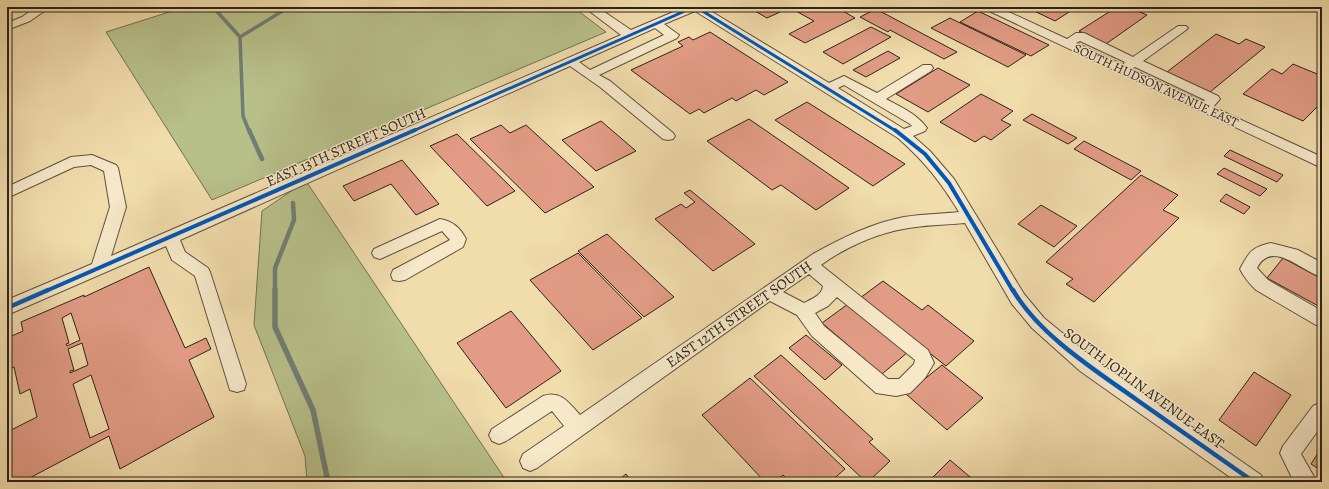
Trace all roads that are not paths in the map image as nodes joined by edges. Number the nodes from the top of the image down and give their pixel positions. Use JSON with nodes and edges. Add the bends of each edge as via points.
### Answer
{"nodes":[{"id":1,"x":44,"y":7,"type":"edge"},
{"id":2,"x":590,"y":7,"type":"edge"},
{"id":3,"x":695,"y":7,"type":"edge"},
{"id":4,"x":989,"y":7,"type":"edge"},
{"id":5,"x":656,"y":24,"type":"junction"},
{"id":6,"x":7,"y":27,"type":"edge"},
{"id":7,"x":1182,"y":28,"type":"dead end"},
{"id":8,"x":631,"y":36,"type":"junction"},
{"id":9,"x":1068,"y":44,"type":"junction"},
{"id":10,"x":570,"y":61,"type":"junction"},
{"id":11,"x":1134,"y":61,"type":"junction"},
{"id":12,"x":927,"y":68,"type":"dead end"},
{"id":13,"x":1123,"y":70,"type":"junction"},
{"id":14,"x":589,"y":75,"type":"junction"},
{"id":15,"x":828,"y":89,"type":"junction"},
{"id":16,"x":877,"y":99,"type":"junction"},
{"id":17,"x":1204,"y":108,"type":"junction"},
{"id":18,"x":903,"y":135,"type":"junction"},
{"id":19,"x":668,"y":136,"type":"dead end"},
{"id":20,"x":1322,"y":163,"type":"edge"},
{"id":21,"x":7,"y":193,"type":"edge"},
{"id":22,"x":968,"y":217,"type":"junction"},
{"id":23,"x":171,"y":237,"type":"junction"},
{"id":24,"x":380,"y":253,"type":"dead end"},
{"id":25,"x":810,"y":264,"type":"junction"},
{"id":26,"x":99,"y":268,"type":"junction"},
{"id":27,"x":1322,"y":271,"type":"edge"},
{"id":28,"x":399,"y":275,"type":"dead end"},
{"id":29,"x":832,"y":284,"type":"junction"},
{"id":30,"x":769,"y":293,"type":"junction"},
{"id":31,"x":7,"y":308,"type":"edge"},
{"id":32,"x":803,"y":310,"type":"junction"},
{"id":33,"x":1322,"y":320,"type":"edge"},
{"id":34,"x":237,"y":384,"type":"dead end"},
{"id":35,"x":1322,"y":414,"type":"edge"},
{"id":36,"x":578,"y":427,"type":"junction"},
{"id":37,"x":499,"y":435,"type":"dead end"},
{"id":38,"x":530,"y":461,"type":"dead end"},
{"id":39,"x":1254,"y":482,"type":"edge"},
{"id":40,"x":1307,"y":482,"type":"edge"}],
"edges":[{"from":1,"to":6,"type":"street"},
{"from":2,"to":8,"type":"street"},
{"from":3,"to":5,"type":"street","name":"EAST 13TH STREET SOUTH"},
{"from":3,"to":15,"type":"street","name":"SOUTH JOPLIN AVENUE EAST"},
{"from":4,"to":9,"type":"street","name":"SOUTH HUDSON AVENUE EAST"},
{"from":5,"to":8,"type":"street","name":"EAST 13TH STREET SOUTH"},
{"from":5,"to":14,"type":"street","via":[[673,35]]},
{"from":7,"to":11,"type":"street"},
{"from":8,"to":10,"type":"street","name":"EAST 13TH STREET SOUTH"},
{"from":9,"to":11,"type":"street","via":[[1080,36]]},
{"from":9,"to":13,"type":"street","name":"SOUTH HUDSON AVENUE EAST"},
{"from":10,"to":14,"type":"street"},
{"from":10,"to":23,"type":"street","name":"EAST 13TH STREET SOUTH"},
{"from":11,"to":13,"type":"street"},
{"from":11,"to":17,"type":"street","via":[[1213,99]]},
{"from":12,"to":16,"type":"street"},
{"from":13,"to":17,"type":"street","name":"SOUTH HUDSON AVENUE EAST"},
{"from":14,"to":19,"type":"street","via":[[605,84]]},
{"from":15,"to":16,"type":"street","via":[[844,80]]},
{"from":15,"to":18,"type":"street","name":"SOUTH JOPLIN AVENUE EAST"},
{"from":16,"to":18,"type":"street","via":[[915,121],[920,128]]},
{"from":17,"to":20,"type":"street","name":"SOUTH HUDSON AVENUE EAST"},
{"from":18,"to":22,"type":"street","name":"SOUTH JOPLIN AVENUE EAST","via":[[925,154],[949,183]]},
{"from":21,"to":26,"type":"street","via":[[71,162],[92,160],[111,168],[118,207]]},
{"from":22,"to":25,"type":"street","name":"EAST 12TH STREET SOUTH","via":[[904,223],[873,231]]},
{"from":22,"to":39,"type":"street","name":"SOUTH JOPLIN AVENUE EAST","via":[[1018,299],[1038,323],[1087,365]]},
{"from":23,"to":26,"type":"street","name":"EAST 13TH STREET SOUTH"},
{"from":23,"to":34,"type":"street","via":[[178,256],[202,272]]},
{"from":24,"to":28,"type":"street","via":[[440,226],[446,226],[458,239],[457,243]]},
{"from":25,"to":29,"type":"street"},
{"from":25,"to":30,"type":"street","name":"EAST 12TH STREET SOUTH"},
{"from":26,"to":31,"type":"street","name":"EAST 13TH STREET SOUTH"},
{"from":27,"to":33,"type":"street","via":[[1281,250],[1271,248],[1260,251],[1251,260],[1248,269],[1262,285]]},
{"from":29,"to":32,"type":"street","via":[[830,294],[811,308]]},
{"from":29,"to":32,"type":"street","via":[[922,354],[925,363],[921,371],[903,387],[883,387],[818,331]]},
{"from":30,"to":32,"type":"street"},
{"from":30,"to":36,"type":"street","name":"EAST 12TH STREET SOUTH"},
{"from":35,"to":40,"type":"street","via":[[1320,412],[1290,453]]},
{"from":36,"to":37,"type":"street","via":[[557,403],[550,402]]},
{"from":36,"to":38,"type":"street","name":"EAST 12TH STREET SOUTH"}]}
